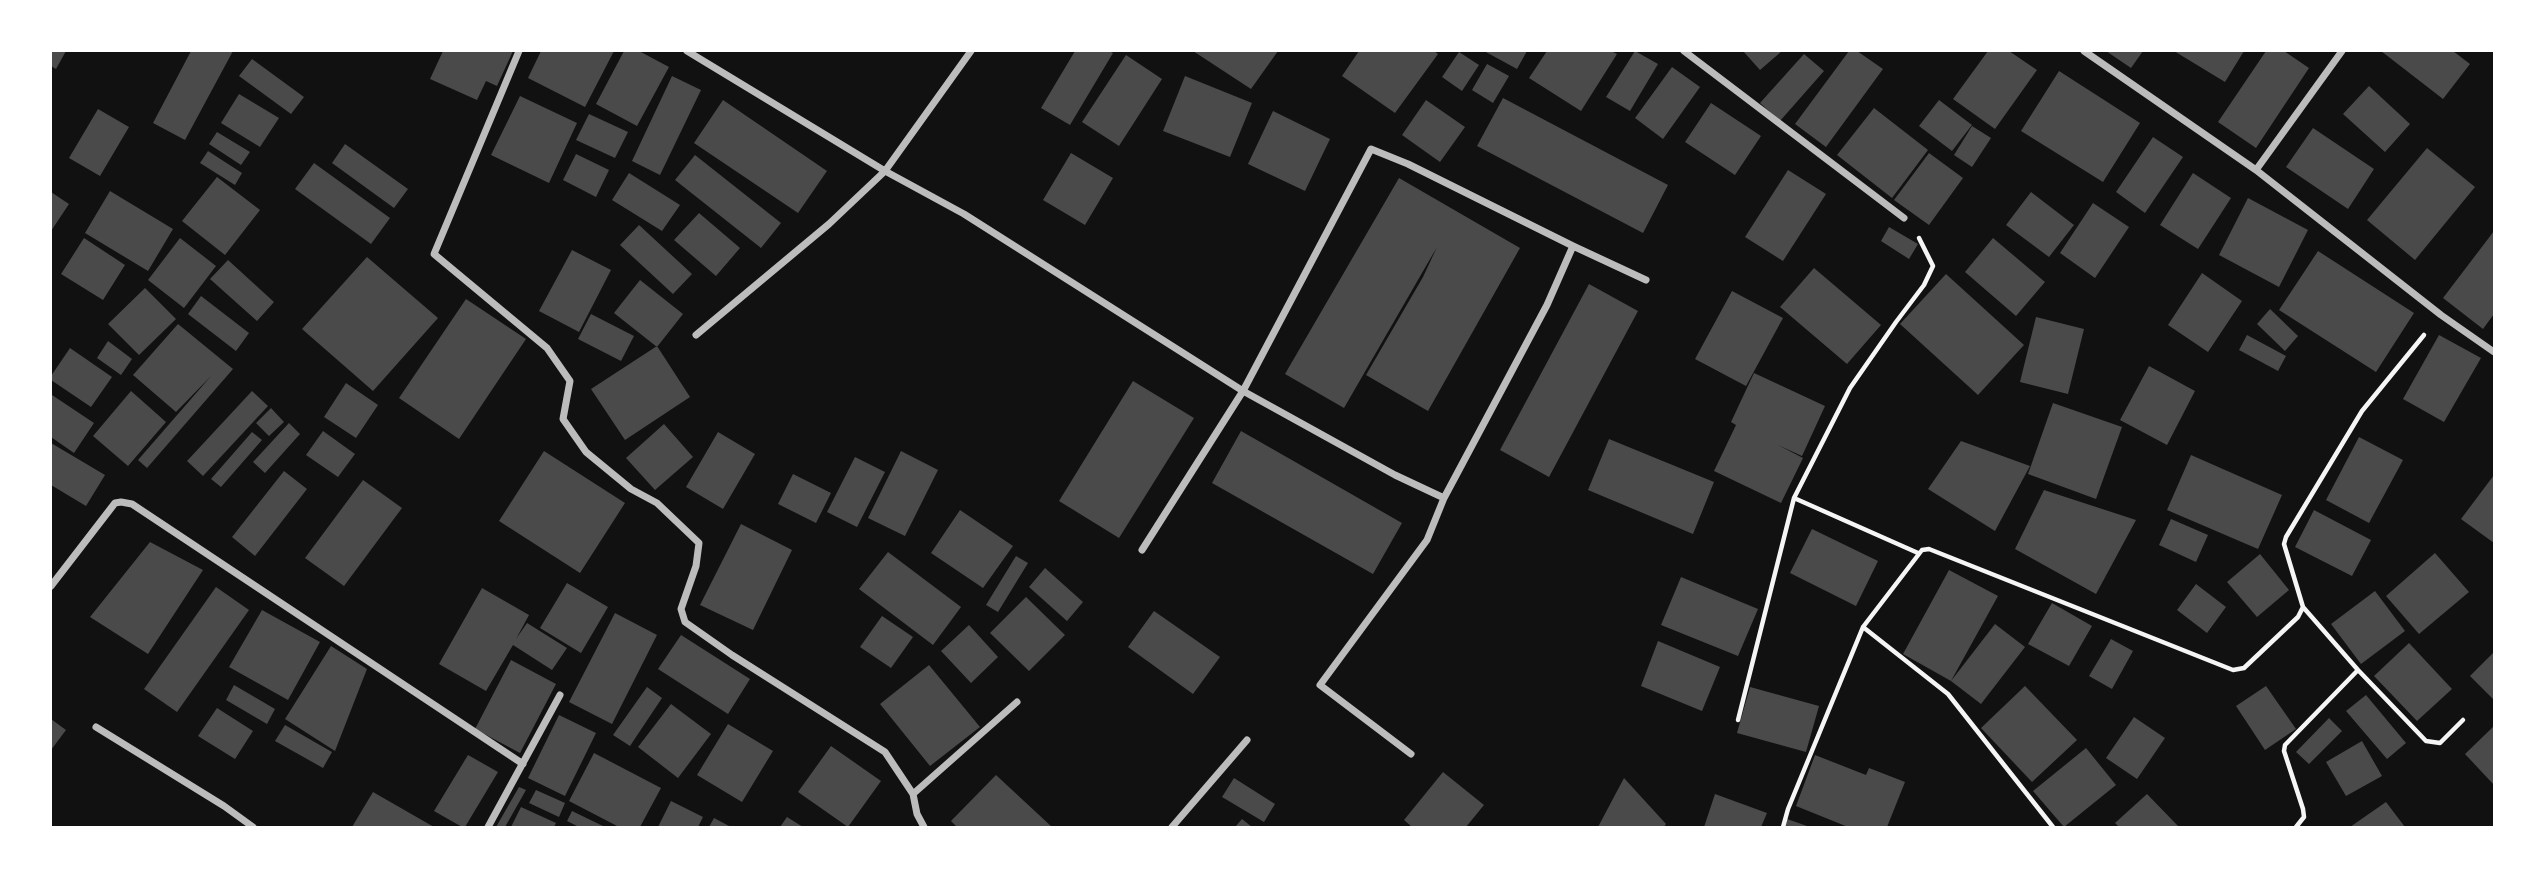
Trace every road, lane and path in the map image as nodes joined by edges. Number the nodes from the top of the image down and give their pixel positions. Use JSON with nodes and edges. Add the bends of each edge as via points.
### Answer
{"nodes":[{"id":1,"x":519,"y":51,"type":"edge"},
{"id":2,"x":687,"y":51,"type":"edge"},
{"id":3,"x":971,"y":51,"type":"edge"},
{"id":4,"x":1684,"y":51,"type":"edge"},
{"id":5,"x":2084,"y":51,"type":"edge"},
{"id":6,"x":2342,"y":51,"type":"edge"},
{"id":7,"x":2256,"y":170,"type":"junction"},
{"id":8,"x":885,"y":171,"type":"junction"},
{"id":9,"x":1904,"y":218,"type":"joint"},
{"id":10,"x":1573,"y":246,"type":"junction"},
{"id":11,"x":1646,"y":280,"type":"dead end"},
{"id":12,"x":2441,"y":315,"type":"junction"},
{"id":13,"x":696,"y":335,"type":"dead end"},
{"id":14,"x":2494,"y":352,"type":"edge"},
{"id":15,"x":1243,"y":391,"type":"junction"},
{"id":16,"x":1444,"y":498,"type":"junction"},
{"id":17,"x":1794,"y":498,"type":"junction"},
{"id":18,"x":1142,"y":550,"type":"dead end"},
{"id":19,"x":1917,"y":553,"type":"junction"},
{"id":20,"x":51,"y":586,"type":"edge"},
{"id":21,"x":2303,"y":607,"type":"junction"},
{"id":22,"x":1863,"y":627,"type":"junction"},
{"id":23,"x":2358,"y":670,"type":"junction"},
{"id":24,"x":560,"y":695,"type":"dead end"},
{"id":25,"x":1017,"y":702,"type":"dead end"},
{"id":26,"x":1738,"y":720,"type":"dead end"},
{"id":27,"x":2463,"y":720,"type":"dead end"},
{"id":28,"x":96,"y":727,"type":"dead end"},
{"id":29,"x":1247,"y":740,"type":"dead end"},
{"id":30,"x":1411,"y":754,"type":"dead end"},
{"id":31,"x":523,"y":764,"type":"junction"},
{"id":32,"x":913,"y":794,"type":"junction"},
{"id":33,"x":253,"y":827,"type":"edge"},
{"id":34,"x":488,"y":827,"type":"edge"},
{"id":35,"x":924,"y":827,"type":"edge"},
{"id":36,"x":1172,"y":827,"type":"edge"},
{"id":37,"x":1783,"y":827,"type":"edge"},
{"id":38,"x":2053,"y":827,"type":"edge"},
{"id":39,"x":2296,"y":827,"type":"edge"}],
"edges":[{"from":1,"to":32,"type":"street","via":[[434,254],[547,348],[570,381],[563,419],[586,452],[631,489],[657,503],[699,542],[681,609],[685,622],[885,752]]},
{"from":2,"to":8,"type":"street"},
{"from":3,"to":8,"type":"street"},
{"from":4,"to":9,"type":"street"},
{"from":5,"to":7,"type":"street"},
{"from":6,"to":7,"type":"street"},
{"from":7,"to":12,"type":"street"},
{"from":8,"to":13,"type":"street"},
{"from":8,"to":15,"type":"street","via":[[975,221]]},
{"from":9,"to":17,"type":"path","via":[[1933,266],[1850,388]]},
{"from":10,"to":11,"type":"street"},
{"from":10,"to":15,"type":"street","via":[[1371,149]]},
{"from":10,"to":16,"type":"street"},
{"from":12,"to":14,"type":"street"},
{"from":12,"to":21,"type":"path","via":[[2362,411],[2286,537],[2284,544]]},
{"from":15,"to":16,"type":"street"},
{"from":15,"to":18,"type":"street"},
{"from":16,"to":30,"type":"street","via":[[1427,540],[1320,684]]},
{"from":17,"to":19,"type":"path"},
{"from":17,"to":26,"type":"path"},
{"from":19,"to":21,"type":"path","via":[[1929,549],[2233,670],[2244,668]]},
{"from":19,"to":22,"type":"path"},
{"from":20,"to":31,"type":"street","via":[[115,503],[132,504]]},
{"from":21,"to":23,"type":"path"},
{"from":22,"to":37,"type":"path"},
{"from":22,"to":38,"type":"path","via":[[1948,694]]},
{"from":23,"to":27,"type":"path","via":[[2426,741],[2440,743]]},
{"from":23,"to":39,"type":"path","via":[[2285,745],[2303,809],[2304,817]]},
{"from":24,"to":31,"type":"street"},
{"from":25,"to":32,"type":"street"},
{"from":28,"to":33,"type":"street"},
{"from":29,"to":36,"type":"street"},
{"from":31,"to":34,"type":"street"},
{"from":32,"to":35,"type":"street"}]}
